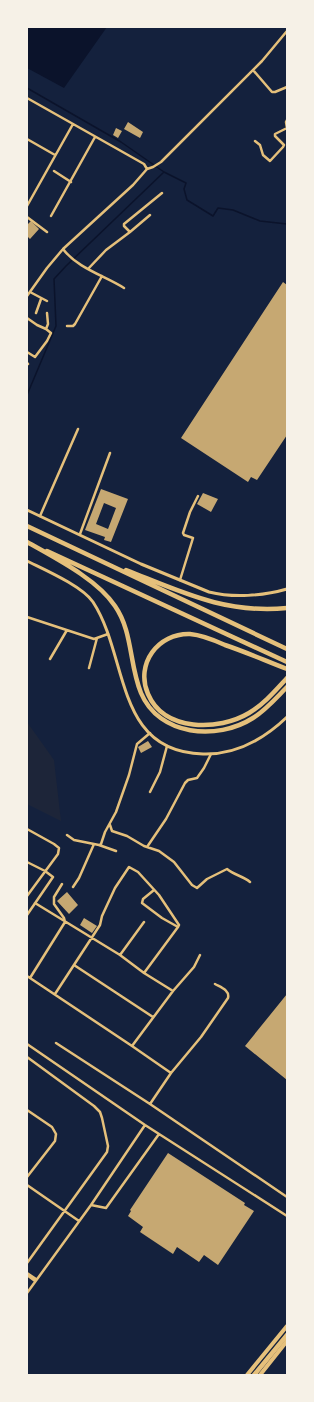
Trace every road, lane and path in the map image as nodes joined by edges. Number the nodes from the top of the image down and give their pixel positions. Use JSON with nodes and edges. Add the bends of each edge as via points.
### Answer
{"nodes":[{"id":1,"x":287,"y":32,"type":"edge"},
{"id":2,"x":253,"y":70,"type":"junction"},
{"id":3,"x":287,"y":87,"type":"edge"},
{"id":4,"x":27,"y":98,"type":"edge"},
{"id":5,"x":287,"y":120,"type":"edge"},
{"id":6,"x":73,"y":124,"type":"junction"},
{"id":7,"x":95,"y":137,"type":"junction"},
{"id":8,"x":27,"y":139,"type":"edge"},
{"id":9,"x":255,"y":141,"type":"dead end"},
{"id":10,"x":55,"y":155,"type":"junction"},
{"id":11,"x":147,"y":169,"type":"junction"},
{"id":12,"x":54,"y":171,"type":"dead end"},
{"id":13,"x":70,"y":182,"type":"junction"},
{"id":14,"x":162,"y":193,"type":"dead end"},
{"id":15,"x":27,"y":206,"type":"edge"},
{"id":16,"x":150,"y":215,"type":"dead end"},
{"id":17,"x":52,"y":216,"type":"dead end"},
{"id":18,"x":27,"y":217,"type":"edge"},
{"id":19,"x":47,"y":232,"type":"dead end"},
{"id":20,"x":130,"y":232,"type":"junction"},
{"id":21,"x":63,"y":250,"type":"junction"},
{"id":22,"x":88,"y":269,"type":"junction"},
{"id":23,"x":102,"y":276,"type":"junction"},
{"id":24,"x":124,"y":288,"type":"dead end"},
{"id":25,"x":30,"y":292,"type":"junction"},
{"id":26,"x":27,"y":296,"type":"edge"},
{"id":27,"x":41,"y":299,"type":"junction"},
{"id":28,"x":48,"y":301,"type":"dead end"},
{"id":29,"x":36,"y":313,"type":"dead end"},
{"id":30,"x":47,"y":313,"type":"dead end"},
{"id":31,"x":27,"y":318,"type":"edge"},
{"id":32,"x":67,"y":326,"type":"dead end"},
{"id":33,"x":46,"y":329,"type":"junction"},
{"id":34,"x":27,"y":352,"type":"edge"},
{"id":35,"x":78,"y":429,"type":"dead end"},
{"id":36,"x":110,"y":453,"type":"dead end"},
{"id":37,"x":198,"y":496,"type":"dead end"},
{"id":38,"x":27,"y":510,"type":"edge"},
{"id":39,"x":40,"y":516,"type":"junction"},
{"id":40,"x":27,"y":526,"type":"edge"},
{"id":41,"x":80,"y":534,"type":"junction"},
{"id":42,"x":27,"y":542,"type":"edge"},
{"id":43,"x":93,"y":557,"type":"junction"},
{"id":44,"x":27,"y":561,"type":"edge"},
{"id":45,"x":180,"y":580,"type":"junction"},
{"id":46,"x":287,"y":589,"type":"edge"},
{"id":47,"x":287,"y":608,"type":"edge"},
{"id":48,"x":27,"y":617,"type":"edge"},
{"id":49,"x":67,"y":630,"type":"junction"},
{"id":50,"x":108,"y":634,"type":"junction"},
{"id":51,"x":97,"y":638,"type":"junction"},
{"id":52,"x":287,"y":649,"type":"edge"},
{"id":53,"x":50,"y":659,"type":"dead end"},
{"id":54,"x":287,"y":662,"type":"edge"},
{"id":55,"x":89,"y":668,"type":"dead end"},
{"id":56,"x":287,"y":669,"type":"edge"},
{"id":57,"x":287,"y":679,"type":"edge"},
{"id":58,"x":287,"y":688,"type":"edge"},
{"id":59,"x":287,"y":717,"type":"edge"},
{"id":60,"x":150,"y":733,"type":"junction"},
{"id":61,"x":167,"y":746,"type":"junction"},
{"id":62,"x":211,"y":754,"type":"junction"},
{"id":63,"x":150,"y":792,"type":"dead end"},
{"id":64,"x":110,"y":825,"type":"junction"},
{"id":65,"x":27,"y":829,"type":"edge"},
{"id":66,"x":67,"y":835,"type":"dead end"},
{"id":67,"x":94,"y":844,"type":"junction"},
{"id":68,"x":99,"y":845,"type":"junction"},
{"id":69,"x":147,"y":847,"type":"junction"},
{"id":70,"x":116,"y":851,"type":"dead end"},
{"id":71,"x":27,"y":862,"type":"edge"},
{"id":72,"x":45,"y":871,"type":"junction"},
{"id":73,"x":250,"y":882,"type":"dead end"},
{"id":74,"x":62,"y":884,"type":"dead end"},
{"id":75,"x":73,"y":886,"type":"dead end"},
{"id":76,"x":154,"y":890,"type":"junction"},
{"id":77,"x":27,"y":896,"type":"edge"},
{"id":78,"x":35,"y":903,"type":"junction"},
{"id":79,"x":27,"y":915,"type":"edge"},
{"id":80,"x":65,"y":922,"type":"junction"},
{"id":81,"x":144,"y":922,"type":"dead end"},
{"id":82,"x":178,"y":927,"type":"junction"},
{"id":83,"x":91,"y":938,"type":"junction"},
{"id":84,"x":120,"y":955,"type":"junction"},
{"id":85,"x":200,"y":955,"type":"dead end"},
{"id":86,"x":74,"y":965,"type":"junction"},
{"id":87,"x":144,"y":973,"type":"junction"},
{"id":88,"x":28,"y":977,"type":"edge"},
{"id":89,"x":215,"y":984,"type":"dead end"},
{"id":90,"x":173,"y":991,"type":"junction"},
{"id":91,"x":55,"y":994,"type":"junction"},
{"id":92,"x":153,"y":1017,"type":"junction"},
{"id":93,"x":56,"y":1043,"type":"dead end"},
{"id":94,"x":27,"y":1044,"type":"edge"},
{"id":95,"x":132,"y":1046,"type":"junction"},
{"id":96,"x":27,"y":1057,"type":"edge"},
{"id":97,"x":171,"y":1073,"type":"junction"},
{"id":98,"x":150,"y":1104,"type":"junction"},
{"id":99,"x":27,"y":1110,"type":"edge"},
{"id":100,"x":145,"y":1125,"type":"junction"},
{"id":101,"x":158,"y":1134,"type":"junction"},
{"id":102,"x":27,"y":1177,"type":"edge"},
{"id":103,"x":27,"y":1185,"type":"edge"},
{"id":104,"x":287,"y":1197,"type":"edge"},
{"id":105,"x":91,"y":1205,"type":"junction"},
{"id":106,"x":65,"y":1212,"type":"junction"},
{"id":107,"x":287,"y":1216,"type":"edge"},
{"id":108,"x":79,"y":1222,"type":"junction"},
{"id":109,"x":27,"y":1263,"type":"edge"},
{"id":110,"x":27,"y":1274,"type":"edge"},
{"id":111,"x":36,"y":1280,"type":"junction"},
{"id":112,"x":27,"y":1293,"type":"edge"},
{"id":113,"x":287,"y":1326,"type":"edge"},
{"id":114,"x":287,"y":1335,"type":"edge"},
{"id":115,"x":287,"y":1342,"type":"edge"},
{"id":116,"x":247,"y":1375,"type":"edge"},
{"id":117,"x":254,"y":1375,"type":"edge"},
{"id":118,"x":260,"y":1375,"type":"edge"}],
"edges":[{"from":1,"to":2,"type":"street"},
{"from":2,"to":3,"type":"street","via":[[273,93]]},
{"from":2,"to":11,"type":"street","via":[[161,162]]},
{"from":4,"to":6,"type":"street"},
{"from":5,"to":9,"type":"street","via":[[287,128],[275,134],[284,145],[270,161]]},
{"from":6,"to":7,"type":"street"},
{"from":6,"to":10,"type":"street"},
{"from":7,"to":11,"type":"street","via":[[137,160]]},
{"from":7,"to":13,"type":"street"},
{"from":8,"to":10,"type":"street"},
{"from":10,"to":15,"type":"street"},
{"from":11,"to":21,"type":"street","via":[[133,186]]},
{"from":12,"to":13,"type":"street"},
{"from":13,"to":17,"type":"street"},
{"from":14,"to":20,"type":"street","via":[[124,224]]},
{"from":16,"to":20,"type":"street"},
{"from":18,"to":19,"type":"street"},
{"from":20,"to":22,"type":"street","via":[[106,250]]},
{"from":21,"to":22,"type":"street"},
{"from":21,"to":25,"type":"street","via":[[46,268]]},
{"from":22,"to":23,"type":"street"},
{"from":23,"to":24,"type":"street"},
{"from":23,"to":32,"type":"street","via":[[75,324]]},
{"from":25,"to":26,"type":"street"},
{"from":25,"to":27,"type":"street"},
{"from":27,"to":28,"type":"street"},
{"from":27,"to":29,"type":"street"},
{"from":30,"to":33,"type":"street"},
{"from":31,"to":33,"type":"street"},
{"from":33,"to":34,"type":"street","via":[[51,333],[35,358]]},
{"from":35,"to":39,"type":"street"},
{"from":36,"to":41,"type":"street"},
{"from":37,"to":45,"type":"street","via":[[183,533],[193,538]]},
{"from":38,"to":39,"type":"street"},
{"from":39,"to":41,"type":"street"},
{"from":40,"to":43,"type":"highway"},
{"from":41,"to":45,"type":"street"},
{"from":42,"to":54,"type":"highway"},
{"from":42,"to":58,"type":"highway","via":[[88,579],[115,605],[127,632],[135,677],[141,694],[150,709],[170,724],[201,732],[230,728],[262,712]]},
{"from":43,"to":47,"type":"highway","via":[[211,602],[256,609]]},
{"from":43,"to":52,"type":"highway"},
{"from":44,"to":50,"type":"street","via":[[88,595],[100,614]]},
{"from":45,"to":46,"type":"street","via":[[218,594],[244,595]]},
{"from":48,"to":49,"type":"street"},
{"from":49,"to":51,"type":"street"},
{"from":49,"to":53,"type":"street"},
{"from":50,"to":51,"type":"street"},
{"from":50,"to":60,"type":"street","via":[[130,705]]},
{"from":51,"to":55,"type":"street"},
{"from":56,"to":57,"type":"highway","via":[[214,640],[184,634],[164,640],[155,647],[147,662],[145,681],[148,696],[162,712],[175,720],[204,726],[234,721],[250,713]]},
{"from":59,"to":62,"type":"street","via":[[274,730],[253,742],[229,752]]},
{"from":60,"to":61,"type":"street"},
{"from":60,"to":64,"type":"street","via":[[137,744],[123,793]]},
{"from":61,"to":62,"type":"street","via":[[185,753]]},
{"from":61,"to":63,"type":"street","via":[[160,772]]},
{"from":62,"to":69,"type":"street","via":[[197,778],[185,783]]},
{"from":64,"to":68,"type":"street"},
{"from":64,"to":69,"type":"street","via":[[112,832],[127,836]]},
{"from":65,"to":72,"type":"street","via":[[58,848],[58,854]]},
{"from":66,"to":67,"type":"street","via":[[74,840]]},
{"from":67,"to":68,"type":"street"},
{"from":67,"to":75,"type":"street"},
{"from":68,"to":70,"type":"street"},
{"from":69,"to":73,"type":"street","via":[[159,851],[174,862],[196,888],[207,879],[228,869]]},
{"from":71,"to":72,"type":"street"},
{"from":72,"to":77,"type":"street"},
{"from":72,"to":78,"type":"street","via":[[53,878]]},
{"from":74,"to":80,"type":"street","via":[[54,897],[54,904]]},
{"from":76,"to":82,"type":"street","via":[[168,907]]},
{"from":76,"to":82,"type":"street","via":[[142,903]]},
{"from":76,"to":83,"type":"street","via":[[138,872],[131,867],[128,868],[115,888],[100,925]]},
{"from":78,"to":79,"type":"street"},
{"from":78,"to":80,"type":"street"},
{"from":80,"to":83,"type":"street"},
{"from":80,"to":88,"type":"street"},
{"from":81,"to":84,"type":"street"},
{"from":82,"to":87,"type":"street"},
{"from":83,"to":84,"type":"street"},
{"from":83,"to":86,"type":"street"},
{"from":84,"to":87,"type":"street"},
{"from":85,"to":90,"type":"street","via":[[194,967]]},
{"from":86,"to":91,"type":"street"},
{"from":86,"to":92,"type":"street"},
{"from":87,"to":90,"type":"street"},
{"from":88,"to":91,"type":"street"},
{"from":89,"to":97,"type":"street","via":[[227,992],[228,998],[201,1037]]},
{"from":90,"to":92,"type":"street"},
{"from":91,"to":95,"type":"street"},
{"from":92,"to":95,"type":"street"},
{"from":93,"to":98,"type":"street"},
{"from":94,"to":100,"type":"street"},
{"from":95,"to":97,"type":"street"},
{"from":96,"to":106,"type":"street","via":[[94,1106],[102,1118],[107,1152]]},
{"from":97,"to":98,"type":"street"},
{"from":98,"to":104,"type":"street"},
{"from":99,"to":102,"type":"street","via":[[52,1127],[56,1134],[55,1141]]},
{"from":100,"to":101,"type":"street"},
{"from":100,"to":105,"type":"street"},
{"from":101,"to":105,"type":"street","via":[[106,1208]]},
{"from":101,"to":107,"type":"street"},
{"from":103,"to":106,"type":"street"},
{"from":105,"to":108,"type":"street"},
{"from":106,"to":108,"type":"street"},
{"from":106,"to":109,"type":"street"},
{"from":108,"to":111,"type":"street"},
{"from":110,"to":111,"type":"street"},
{"from":111,"to":112,"type":"street"},
{"from":113,"to":116,"type":"highway"},
{"from":114,"to":117,"type":"highway"},
{"from":115,"to":118,"type":"highway"}]}
